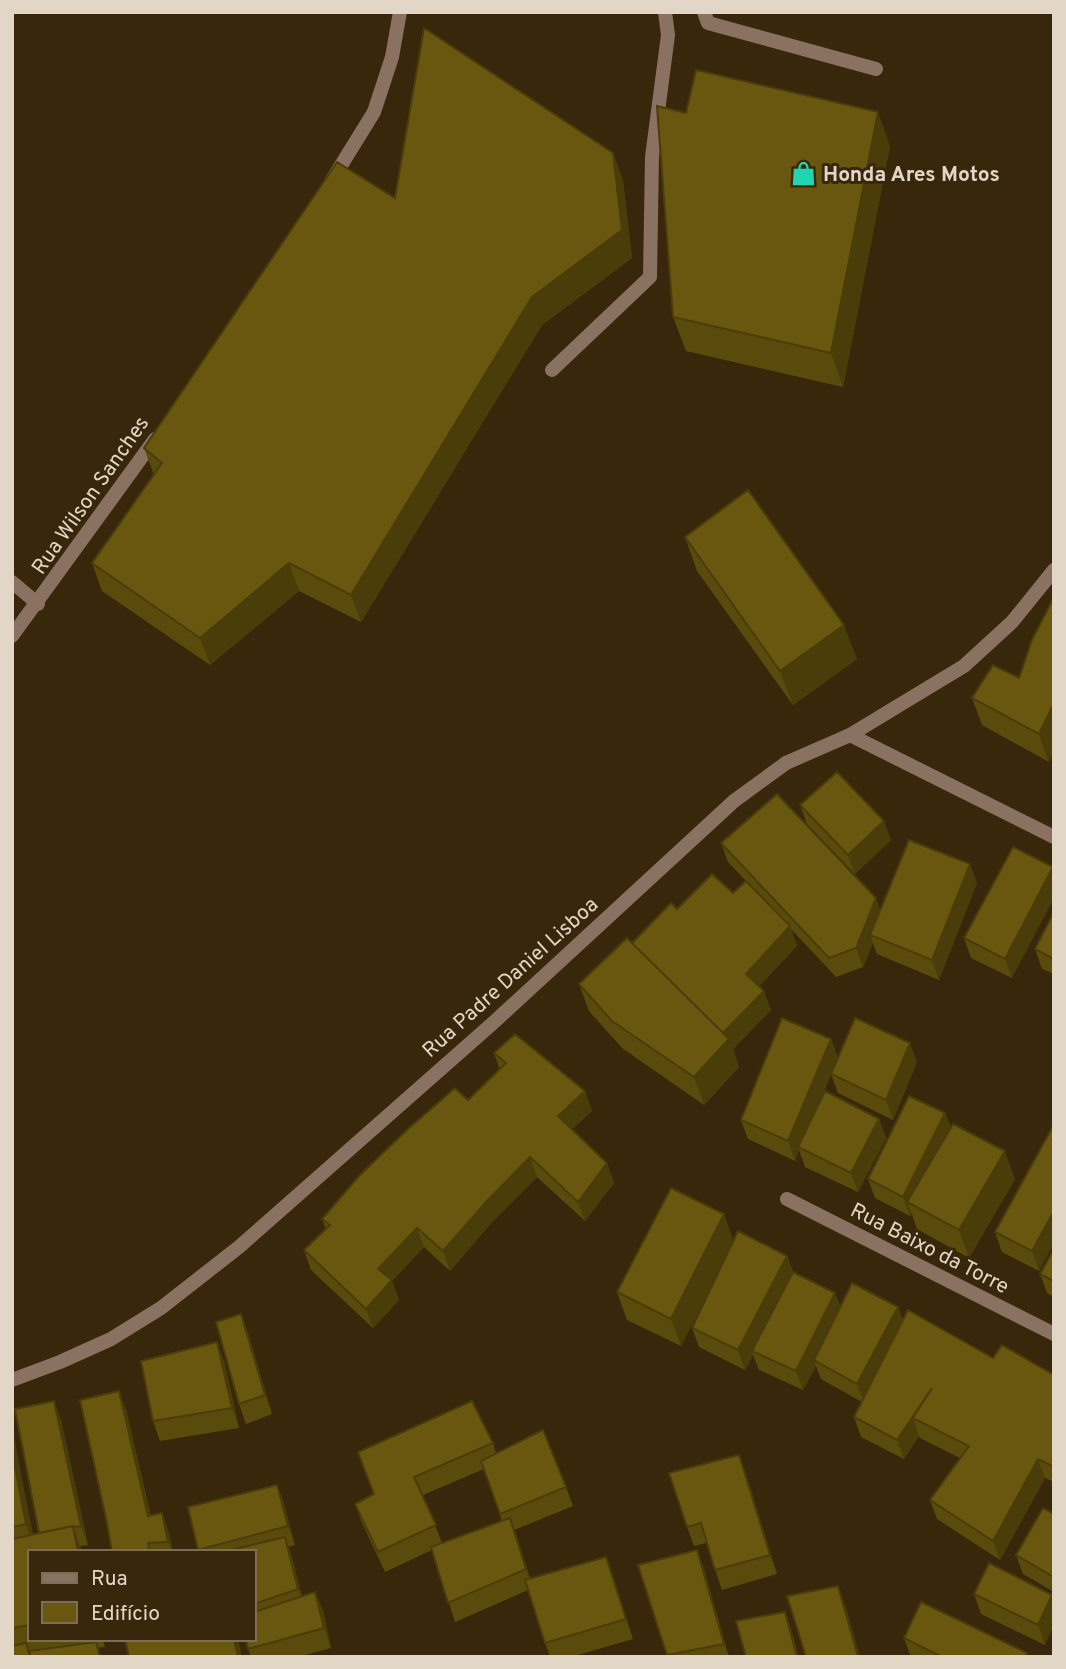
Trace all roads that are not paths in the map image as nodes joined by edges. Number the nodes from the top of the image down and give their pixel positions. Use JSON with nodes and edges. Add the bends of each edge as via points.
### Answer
{"nodes":[{"id":1,"x":400,"y":12,"type":"edge"},
{"id":2,"x":665,"y":12,"type":"edge"},
{"id":3,"x":704,"y":12,"type":"edge"},
{"id":4,"x":876,"y":69,"type":"dead end"},
{"id":5,"x":320,"y":197,"type":"edge"},
{"id":6,"x":552,"y":370,"type":"dead end"},
{"id":7,"x":166,"y":424,"type":"edge"},
{"id":8,"x":1054,"y":570,"type":"edge"},
{"id":9,"x":12,"y":582,"type":"edge"},
{"id":10,"x":38,"y":604,"type":"junction"},
{"id":11,"x":12,"y":636,"type":"edge"},
{"id":12,"x":850,"y":735,"type":"junction"},
{"id":13,"x":1054,"y":836,"type":"edge"},
{"id":14,"x":787,"y":1199,"type":"dead end"},
{"id":15,"x":1054,"y":1334,"type":"edge"},
{"id":16,"x":12,"y":1380,"type":"edge"}],
"edges":[{"from":1,"to":5,"type":"street","via":[[392,57],[374,112]]},
{"from":2,"to":6,"type":"street","via":[[667,35],[652,157],[650,277]]},
{"from":3,"to":4,"type":"street","via":[[708,23]]},
{"from":7,"to":10,"type":"street","name":"Rua Wilson Sanches"},
{"from":8,"to":12,"type":"street","name":"Rua Padre Daniel Lisboa","via":[[1012,622],[964,666]]},
{"from":9,"to":10,"type":"street"},
{"from":10,"to":11,"type":"street","name":"Rua Wilson Sanches"},
{"from":12,"to":13,"type":"street"},
{"from":12,"to":16,"type":"street","name":"Rua Padre Daniel Lisboa","via":[[786,763],[734,800],[473,1041],[239,1247],[161,1308],[111,1339]]},
{"from":14,"to":15,"type":"street","name":"Rua Baixo da Torre"}]}
